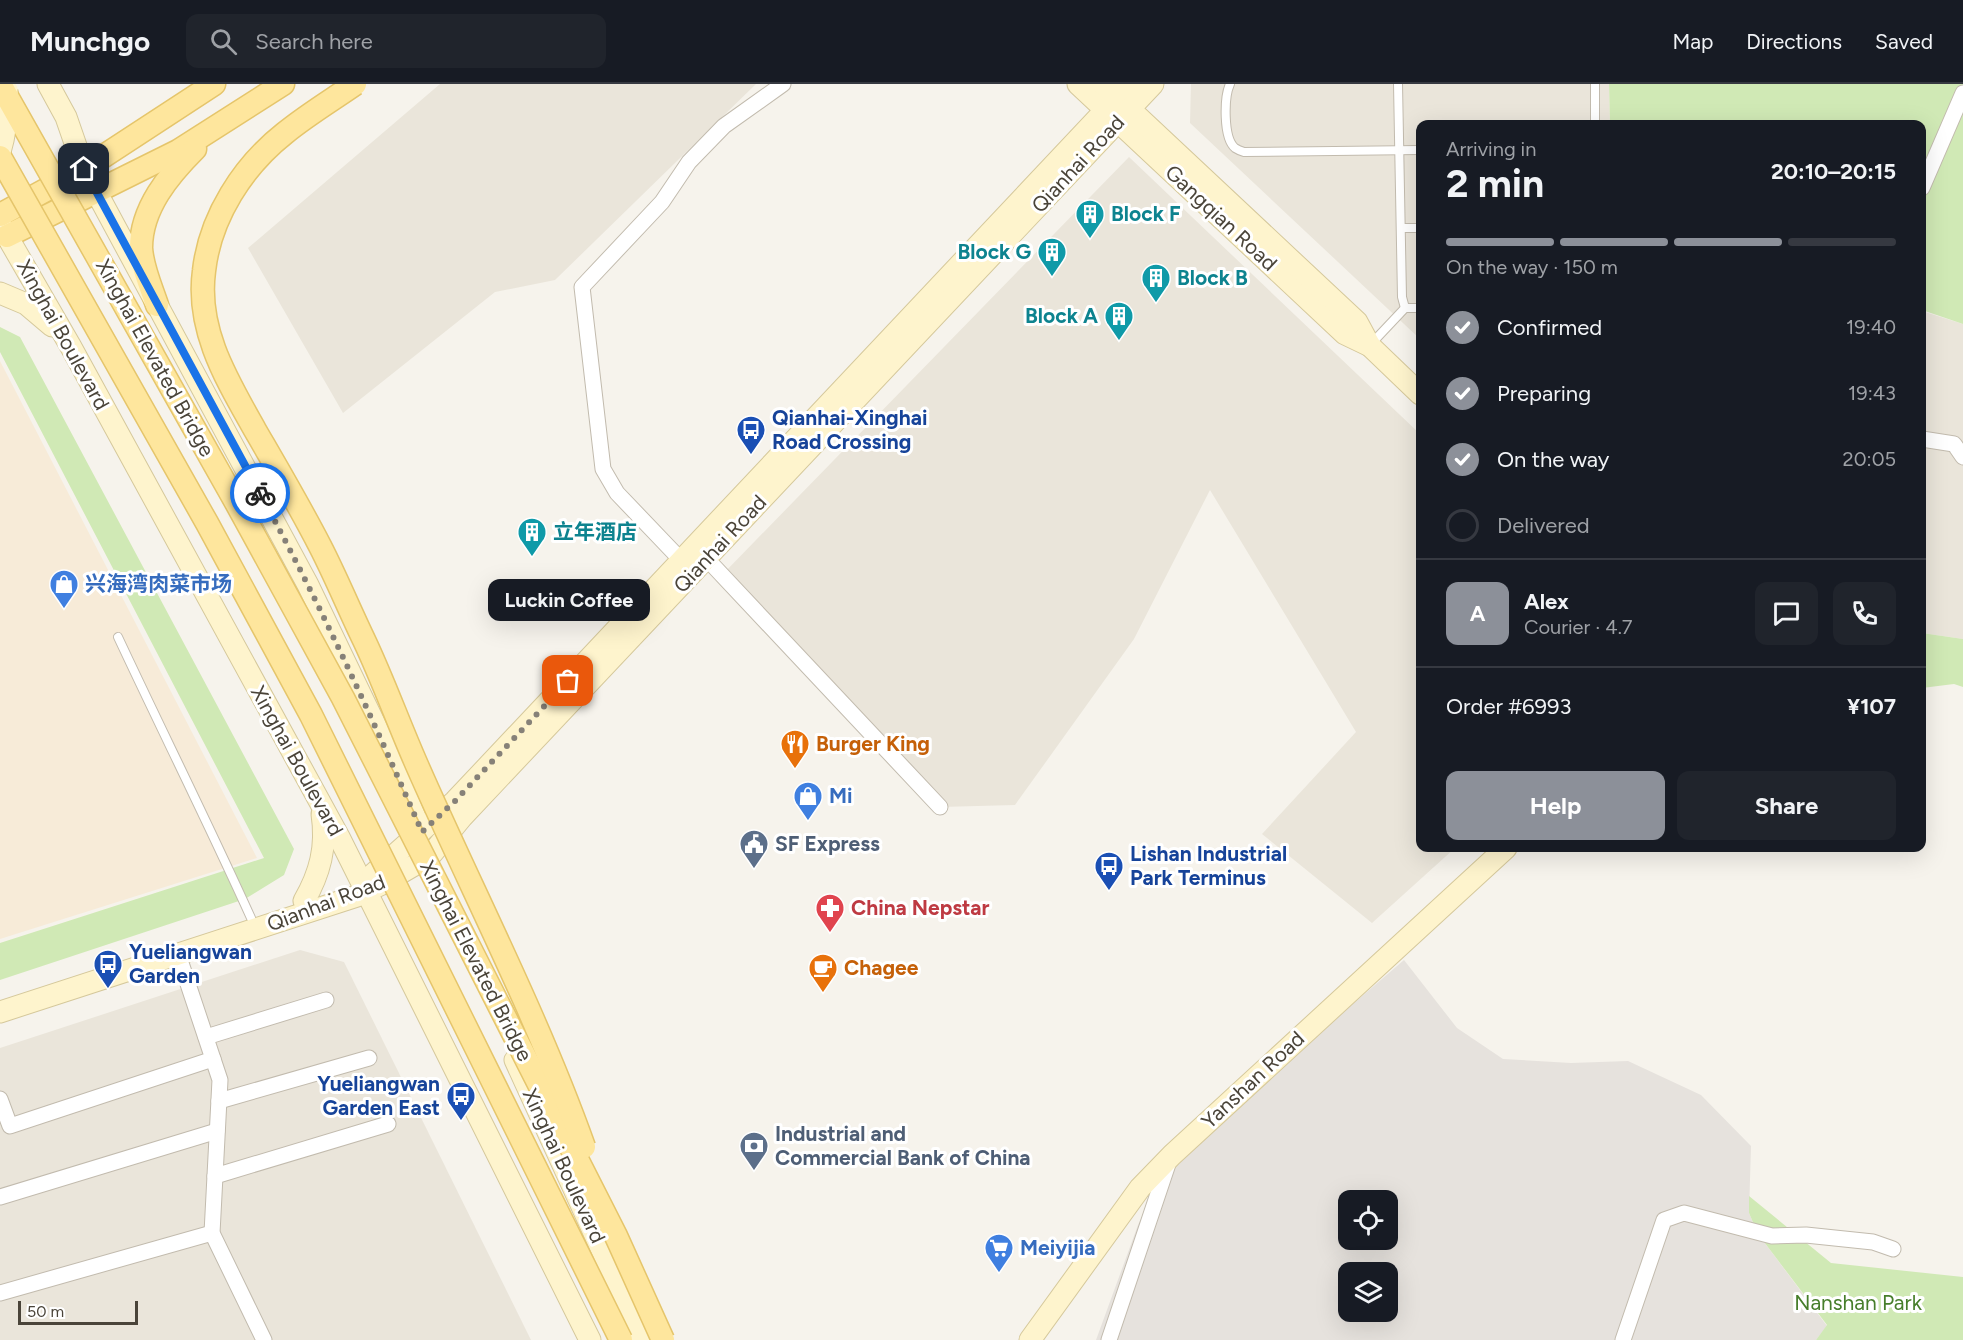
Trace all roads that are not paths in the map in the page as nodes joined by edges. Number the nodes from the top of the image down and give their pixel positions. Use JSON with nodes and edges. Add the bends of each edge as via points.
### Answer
{"nodes":[{"id":1,"x":0,"y":84,"type":"edge"},
{"id":2,"x":7,"y":84,"type":"edge"},
{"id":3,"x":48,"y":84,"type":"edge"},
{"id":4,"x":214,"y":84,"type":"edge"},
{"id":5,"x":283,"y":84,"type":"edge"},
{"id":6,"x":355,"y":84,"type":"edge"},
{"id":7,"x":783,"y":84,"type":"edge"},
{"id":8,"x":1078,"y":84,"type":"edge"},
{"id":9,"x":1153,"y":84,"type":"edge"},
{"id":10,"x":1230,"y":84,"type":"edge"},
{"id":11,"x":1398,"y":84,"type":"edge"},
{"id":12,"x":1595,"y":84,"type":"edge"},
{"id":13,"x":1963,"y":93,"type":"edge"},
{"id":14,"x":1117,"y":101,"type":"edge"},
{"id":15,"x":228,"y":120,"type":"junction"},
{"id":16,"x":1595,"y":120,"type":"edge"},
{"id":17,"x":1416,"y":150,"type":"edge"},
{"id":18,"x":1400,"y":151,"type":"junction"},
{"id":19,"x":0,"y":152,"type":"edge"},
{"id":20,"x":0,"y":157,"type":"edge"},
{"id":21,"x":84,"y":169,"type":"junction"},
{"id":22,"x":1926,"y":179,"type":"edge"},
{"id":23,"x":96,"y":191,"type":"junction"},
{"id":24,"x":1401,"y":228,"type":"junction"},
{"id":25,"x":1416,"y":228,"type":"edge"},
{"id":26,"x":2,"y":229,"type":"edge"},
{"id":27,"x":0,"y":293,"type":"edge"},
{"id":28,"x":157,"y":305,"type":"junction"},
{"id":29,"x":1405,"y":308,"type":"junction"},
{"id":30,"x":1416,"y":308,"type":"edge"},
{"id":31,"x":1370,"y":346,"type":"junction"},
{"id":32,"x":71,"y":347,"type":"junction"},
{"id":33,"x":1416,"y":390,"type":"edge"},
{"id":34,"x":1926,"y":440,"type":"edge"},
{"id":35,"x":1963,"y":457,"type":"edge"},
{"id":36,"x":706,"y":558,"type":"junction"},
{"id":37,"x":681,"y":560,"type":"junction"},
{"id":38,"x":118,"y":637,"type":"dead end"},
{"id":39,"x":320,"y":802,"type":"junction"},
{"id":40,"x":940,"y":807,"type":"dead end"},
{"id":41,"x":422,"y":832,"type":"junction"},
{"id":42,"x":1502,"y":852,"type":"edge"},
{"id":43,"x":430,"y":856,"type":"junction"},
{"id":44,"x":364,"y":887,"type":"junction"},
{"id":45,"x":304,"y":901,"type":"junction"},
{"id":46,"x":251,"y":918,"type":"junction"},
{"id":47,"x":178,"y":954,"type":"junction"},
{"id":48,"x":0,"y":999,"type":"edge"},
{"id":49,"x":326,"y":1000,"type":"dead end"},
{"id":50,"x":0,"y":1012,"type":"edge"},
{"id":51,"x":206,"y":1037,"type":"junction"},
{"id":52,"x":369,"y":1058,"type":"dead end"},
{"id":53,"x":213,"y":1059,"type":"junction"},
{"id":54,"x":0,"y":1099,"type":"edge"},
{"id":55,"x":219,"y":1101,"type":"junction"},
{"id":56,"x":388,"y":1124,"type":"dead end"},
{"id":57,"x":217,"y":1131,"type":"junction"},
{"id":58,"x":1172,"y":1155,"type":"junction"},
{"id":59,"x":215,"y":1176,"type":"junction"},
{"id":60,"x":0,"y":1197,"type":"edge"},
{"id":61,"x":212,"y":1233,"type":"junction"},
{"id":62,"x":616,"y":1236,"type":"junction"},
{"id":63,"x":1893,"y":1248,"type":"dead end"},
{"id":64,"x":0,"y":1293,"type":"edge"},
{"id":65,"x":264,"y":1340,"type":"edge"},
{"id":66,"x":590,"y":1340,"type":"edge"},
{"id":67,"x":621,"y":1340,"type":"edge"},
{"id":68,"x":644,"y":1340,"type":"edge"},
{"id":69,"x":663,"y":1340,"type":"edge"},
{"id":70,"x":1030,"y":1340,"type":"edge"},
{"id":71,"x":1109,"y":1340,"type":"edge"},
{"id":72,"x":1623,"y":1340,"type":"edge"}],
"edges":[{"from":1,"to":62,"type":"main road","name":"Xinghai Elevated Bridge","bridge":true,"via":[[343,698]]},
{"from":2,"to":19,"type":"street","bridge":true,"via":[[8,106]]},
{"from":3,"to":21,"type":"street","name":"Xinghai Boulevard","via":[[66,117]]},
{"from":4,"to":21,"type":"main road"},
{"from":5,"to":15,"type":"main road"},
{"from":6,"to":62,"type":"main road","bridge":true,"via":[[284,134],[258,159],[228,200],[209,241],[202,295],[206,323],[223,372],[320,547],[369,651],[562,1084]]},
{"from":7,"to":37,"type":"street","via":[[724,126],[689,162],[662,201],[582,287],[603,469],[617,493]]},
{"from":8,"to":14,"type":"street","name":"Gangqian Road"},
{"from":9,"to":14,"type":"street","name":"Qianhai Road"},
{"from":10,"to":18,"type":"lane","via":[[1227,132],[1235,148],[1244,152]]},
{"from":11,"to":18,"type":"lane"},
{"from":12,"to":16,"type":"lane"},
{"from":13,"to":22,"type":"street"},
{"from":14,"to":31,"type":"street","name":"Gangqian Road","via":[[1346,334]]},
{"from":14,"to":36,"type":"street","name":"Qianhai Road"},
{"from":14,"to":37,"type":"street","name":"Qianhai Road"},
{"from":15,"to":23,"type":"main road","via":[[178,151]]},
{"from":15,"to":28,"type":"main road","via":[[176,168],[150,209],[141,248]]},
{"from":17,"to":18,"type":"lane"},
{"from":18,"to":24,"type":"lane"},
{"from":20,"to":67,"type":"main road","name":"Xinghai Elevated Bridge","bridge":true,"via":[[311,715]]},
{"from":21,"to":23,"type":"street","name":"Xinghai Boulevard"},
{"from":21,"to":26,"type":"main road"},
{"from":23,"to":26,"type":"main road"},
{"from":23,"to":28,"type":"street","name":"Xinghai Boulevard"},
{"from":24,"to":25,"type":"lane"},
{"from":24,"to":29,"type":"lane"},
{"from":26,"to":32,"type":"street","name":"Xinghai Boulevard"},
{"from":27,"to":32,"type":"street","via":[[26,304]]},
{"from":28,"to":41,"type":"street","name":"Xinghai Boulevard","via":[[324,616]]},
{"from":29,"to":30,"type":"lane"},
{"from":29,"to":31,"type":"lane"},
{"from":31,"to":33,"type":"street","name":"Gangqian Road"},
{"from":32,"to":39,"type":"street","name":"Xinghai Boulevard"},
{"from":34,"to":35,"type":"street","via":[[1954,444]]},
{"from":36,"to":40,"type":"street"},
{"from":36,"to":43,"type":"street","name":"Qianhai Road","via":[[462,817]]},
{"from":37,"to":41,"type":"street","name":"Qianhai Road"},
{"from":38,"to":46,"type":"lane"},
{"from":39,"to":44,"type":"street","name":"Xinghai Boulevard"},
{"from":39,"to":45,"type":"street","via":[[322,858]]},
{"from":41,"to":43,"type":"street","name":"Xinghai Boulevard"},
{"from":41,"to":44,"type":"street","name":"Qianhai Road","via":[[374,873]]},
{"from":42,"to":58,"type":"street","name":"Yanshan Road"},
{"from":43,"to":44,"type":"street","name":"Qianhai Road"},
{"from":43,"to":68,"type":"street","name":"Xinghai Boulevard","via":[[511,1051]]},
{"from":44,"to":45,"type":"street","name":"Qianhai Road"},
{"from":44,"to":47,"type":"street","name":"Qianhai Road"},
{"from":44,"to":66,"type":"street","name":"Xinghai Boulevard"},
{"from":45,"to":46,"type":"street","name":"Qianhai Road"},
{"from":46,"to":48,"type":"street","name":"Qianhai Road"},
{"from":47,"to":50,"type":"street","name":"Qianhai Road"},
{"from":47,"to":51,"type":"street"},
{"from":49,"to":51,"type":"street"},
{"from":51,"to":53,"type":"street"},
{"from":52,"to":55,"type":"street"},
{"from":53,"to":54,"type":"street","via":[[10,1126]]},
{"from":53,"to":55,"type":"street","via":[[220,1080]]},
{"from":55,"to":57,"type":"street"},
{"from":56,"to":59,"type":"street"},
{"from":57,"to":59,"type":"street"},
{"from":57,"to":60,"type":"street"},
{"from":58,"to":70,"type":"street","name":"Yanshan Road","via":[[1140,1188]]},
{"from":58,"to":71,"type":"street"},
{"from":59,"to":61,"type":"street"},
{"from":61,"to":64,"type":"street"},
{"from":61,"to":65,"type":"street"},
{"from":62,"to":69,"type":"main road","name":"Xinghai Elevated Bridge","bridge":true},
{"from":63,"to":72,"type":"street","via":[[1806,1235],[1772,1236],[1684,1213],[1664,1220]]}]}
